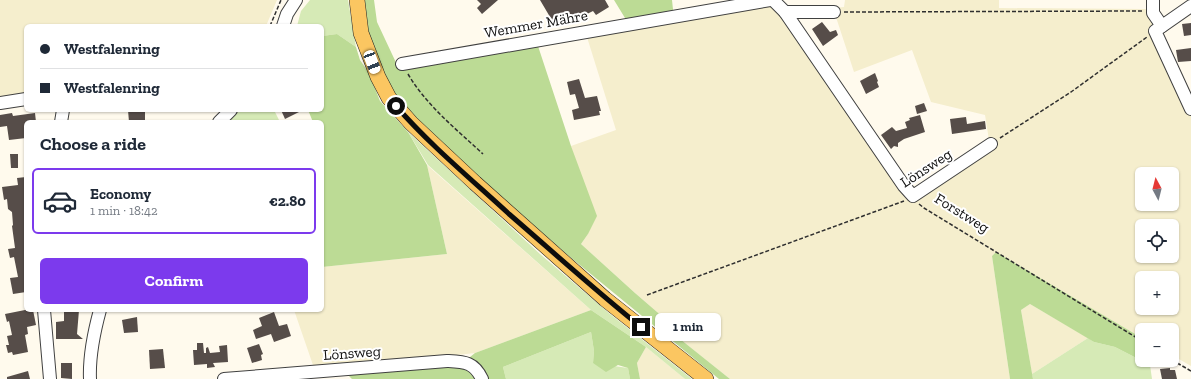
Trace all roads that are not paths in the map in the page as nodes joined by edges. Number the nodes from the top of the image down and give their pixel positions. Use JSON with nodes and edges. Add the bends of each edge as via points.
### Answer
{"nodes":[{"id":1,"x":296,"y":0,"type":"edge"},
{"id":2,"x":357,"y":0,"type":"edge"},
{"id":3,"x":771,"y":0,"type":"edge"},
{"id":4,"x":1152,"y":5,"type":"edge"},
{"id":5,"x":1191,"y":6,"type":"edge"},
{"id":6,"x":785,"y":12,"type":"junction"},
{"id":7,"x":834,"y":12,"type":"road end"},
{"id":8,"x":284,"y":24,"type":"edge"},
{"id":9,"x":1158,"y":29,"type":"junction"},
{"id":10,"x":402,"y":64,"type":"road end"},
{"id":11,"x":24,"y":99,"type":"edge"},
{"id":12,"x":0,"y":103,"type":"edge"},
{"id":13,"x":1191,"y":109,"type":"edge"},
{"id":14,"x":229,"y":112,"type":"edge"},
{"id":15,"x":221,"y":120,"type":"edge"},
{"id":16,"x":991,"y":144,"type":"road end"},
{"id":17,"x":913,"y":196,"type":"joint"},
{"id":18,"x":44,"y":312,"type":"edge"},
{"id":19,"x":99,"y":312,"type":"edge"},
{"id":20,"x":480,"y":375,"type":"edge"},
{"id":21,"x":50,"y":379,"type":"edge"},
{"id":22,"x":90,"y":379,"type":"edge"},
{"id":23,"x":224,"y":379,"type":"edge"},
{"id":24,"x":706,"y":379,"type":"edge"}],
"edges":[{"from":1,"to":8,"type":"street"},
{"from":2,"to":24,"type":"main road","via":[[361,33],[378,77],[389,98],[411,123],[606,299]]},
{"from":3,"to":6,"type":"street","name":"Forstweg"},
{"from":3,"to":10,"type":"street","name":"Wemmer Mähre"},
{"from":4,"to":9,"type":"street"},
{"from":5,"to":9,"type":"street"},
{"from":6,"to":7,"type":"street"},
{"from":6,"to":17,"type":"street","name":"Forstweg"},
{"from":9,"to":13,"type":"street"},
{"from":11,"to":12,"type":"street"},
{"from":14,"to":15,"type":"street"},
{"from":16,"to":17,"type":"street","name":"Lönsweg"},
{"from":18,"to":21,"type":"street"},
{"from":19,"to":22,"type":"street","via":[[95,329]]},
{"from":20,"to":23,"type":"street","name":"Lönsweg","via":[[472,365],[447,361]]}]}
